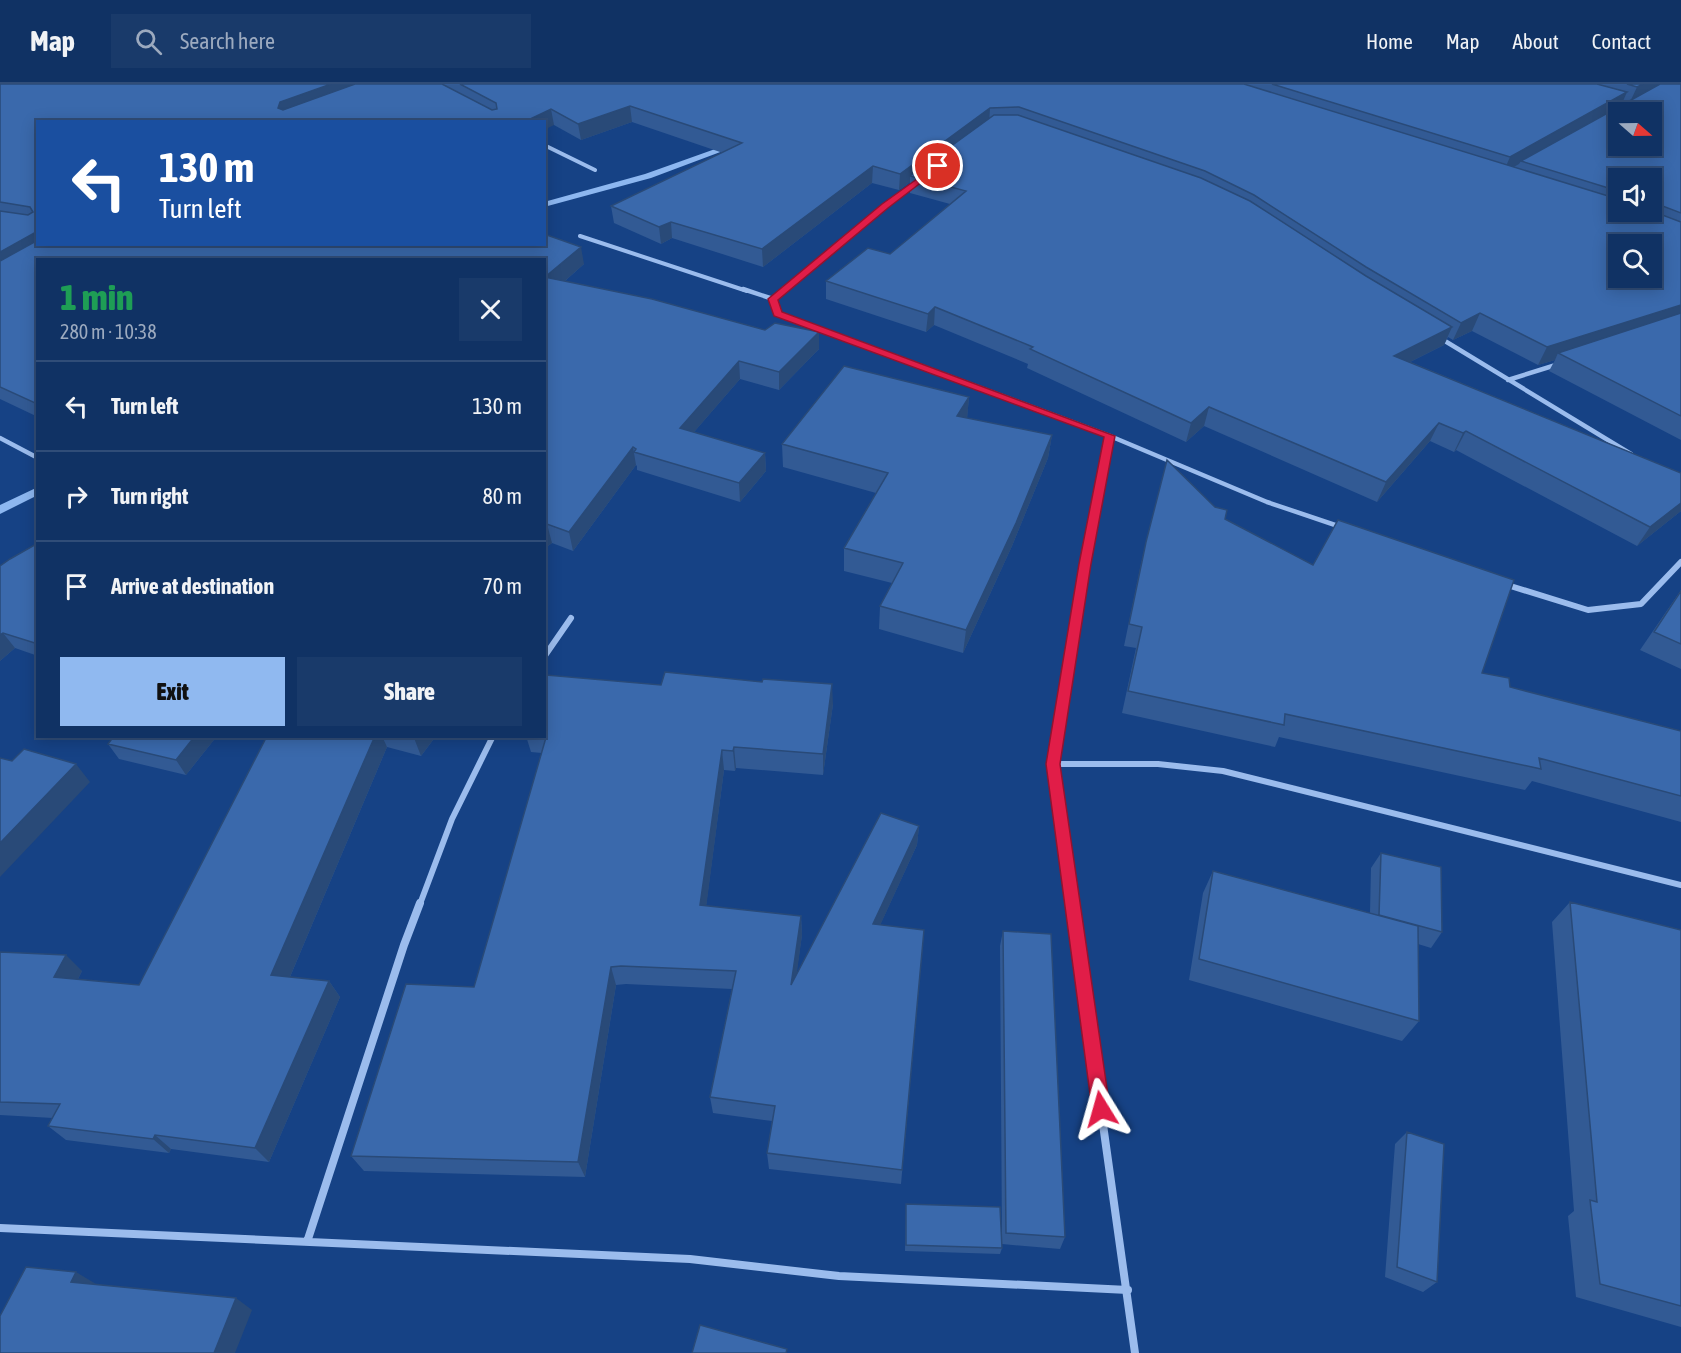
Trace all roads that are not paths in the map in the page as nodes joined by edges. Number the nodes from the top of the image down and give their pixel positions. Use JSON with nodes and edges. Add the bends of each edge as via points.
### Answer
{"nodes":[{"id":1,"x":546,"y":146,"type":"edge"},
{"id":2,"x":595,"y":170,"type":"dead end"},
{"id":3,"x":920,"y":180,"type":"edge"},
{"id":4,"x":580,"y":236,"type":"dead end"},
{"id":5,"x":773,"y":299,"type":"junction"},
{"id":6,"x":1436,"y":336,"type":"edge"},
{"id":7,"x":1563,"y":362,"type":"edge"},
{"id":8,"x":1508,"y":380,"type":"junction"},
{"id":9,"x":1110,"y":436,"type":"junction"},
{"id":10,"x":0,"y":438,"type":"edge"},
{"id":11,"x":36,"y":457,"type":"edge"},
{"id":12,"x":1640,"y":459,"type":"edge"},
{"id":13,"x":1344,"y":528,"type":"edge"},
{"id":14,"x":1681,"y":562,"type":"edge"},
{"id":15,"x":1500,"y":582,"type":"edge"},
{"id":16,"x":570,"y":618,"type":"dead end"},
{"id":17,"x":546,"y":654,"type":"edge"},
{"id":18,"x":492,"y":738,"type":"edge"},
{"id":19,"x":1053,"y":764,"type":"junction"},
{"id":20,"x":1681,"y":885,"type":"edge"},
{"id":21,"x":0,"y":1228,"type":"edge"},
{"id":22,"x":307,"y":1242,"type":"junction"},
{"id":23,"x":1128,"y":1290,"type":"junction"},
{"id":24,"x":1135,"y":1353,"type":"edge"}],
"edges":[{"from":1,"to":2,"type":"street"},
{"from":3,"to":5,"type":"street"},
{"from":4,"to":5,"type":"street"},
{"from":5,"to":9,"type":"street","via":[[778,314]]},
{"from":6,"to":8,"type":"street"},
{"from":7,"to":8,"type":"street"},
{"from":8,"to":12,"type":"street"},
{"from":9,"to":13,"type":"street","via":[[1267,502]]},
{"from":9,"to":19,"type":"street"},
{"from":10,"to":11,"type":"street"},
{"from":14,"to":15,"type":"street","via":[[1641,604],[1588,610]]},
{"from":16,"to":17,"type":"street"},
{"from":18,"to":22,"type":"street","via":[[452,819],[404,945]]},
{"from":19,"to":20,"type":"street","via":[[1158,764],[1223,771]]},
{"from":19,"to":23,"type":"street"},
{"from":21,"to":22,"type":"street"},
{"from":22,"to":23,"type":"street","via":[[690,1259],[839,1276]]},
{"from":23,"to":24,"type":"street"}]}
